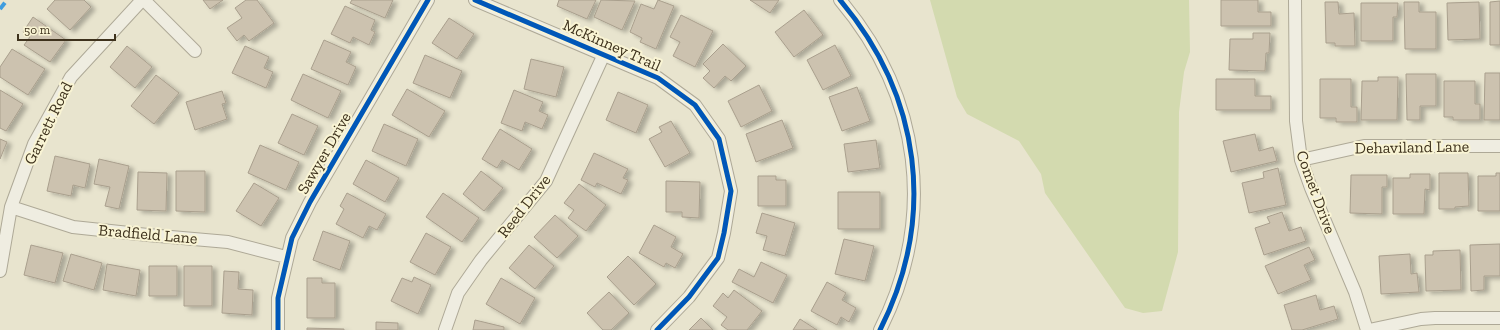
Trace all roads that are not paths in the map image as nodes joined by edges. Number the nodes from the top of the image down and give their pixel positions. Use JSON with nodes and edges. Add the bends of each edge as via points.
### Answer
{"nodes":[{"id":1,"x":143,"y":0,"type":"edge"},
{"id":2,"x":428,"y":0,"type":"edge"},
{"id":3,"x":475,"y":0,"type":"edge"},
{"id":4,"x":840,"y":0,"type":"edge"},
{"id":5,"x":1295,"y":0,"type":"edge"},
{"id":6,"x":195,"y":51,"type":"dead end"},
{"id":7,"x":604,"y":54,"type":"junction"},
{"id":8,"x":1500,"y":146,"type":"edge"},
{"id":9,"x":1301,"y":160,"type":"junction"},
{"id":10,"x":11,"y":207,"type":"junction"},
{"id":11,"x":286,"y":257,"type":"junction"},
{"id":12,"x":0,"y":271,"type":"edge"},
{"id":13,"x":1500,"y":318,"type":"edge"},
{"id":14,"x":278,"y":330,"type":"edge"},
{"id":15,"x":445,"y":330,"type":"edge"},
{"id":16,"x":658,"y":330,"type":"edge"},
{"id":17,"x":880,"y":330,"type":"edge"},
{"id":18,"x":1368,"y":330,"type":"edge"}],
"edges":[{"from":1,"to":6,"type":"street"},
{"from":1,"to":10,"type":"street","name":"Garrett Road","via":[[71,77],[34,144]]},
{"from":2,"to":11,"type":"street","name":"Sawyer Drive","via":[[310,202],[292,238]]},
{"from":3,"to":7,"type":"street","name":"McKinney Trail"},
{"from":4,"to":17,"type":"street","via":[[864,31],[890,79],[905,122],[913,166],[914,213],[908,257],[901,282]]},
{"from":5,"to":9,"type":"street","name":"Comet Drive","via":[[1296,121]]},
{"from":7,"to":15,"type":"street","name":"Reed Drive","via":[[546,182],[476,266],[458,293]]},
{"from":7,"to":16,"type":"street","name":"McKinney Trail","via":[[658,78],[695,105],[719,139],[731,190],[718,258],[689,297]]},
{"from":8,"to":9,"type":"street","name":"Dehaviland Lane","via":[[1364,146]]},
{"from":9,"to":18,"type":"street","name":"Comet Drive"},
{"from":10,"to":11,"type":"street","name":"Bradfield Lane","via":[[73,227],[228,242]]},
{"from":10,"to":12,"type":"street","name":"Garrett Road"},
{"from":11,"to":14,"type":"street","name":"Sawyer Drive","via":[[278,298]]},
{"from":13,"to":18,"type":"street","via":[[1422,319]]}]}
